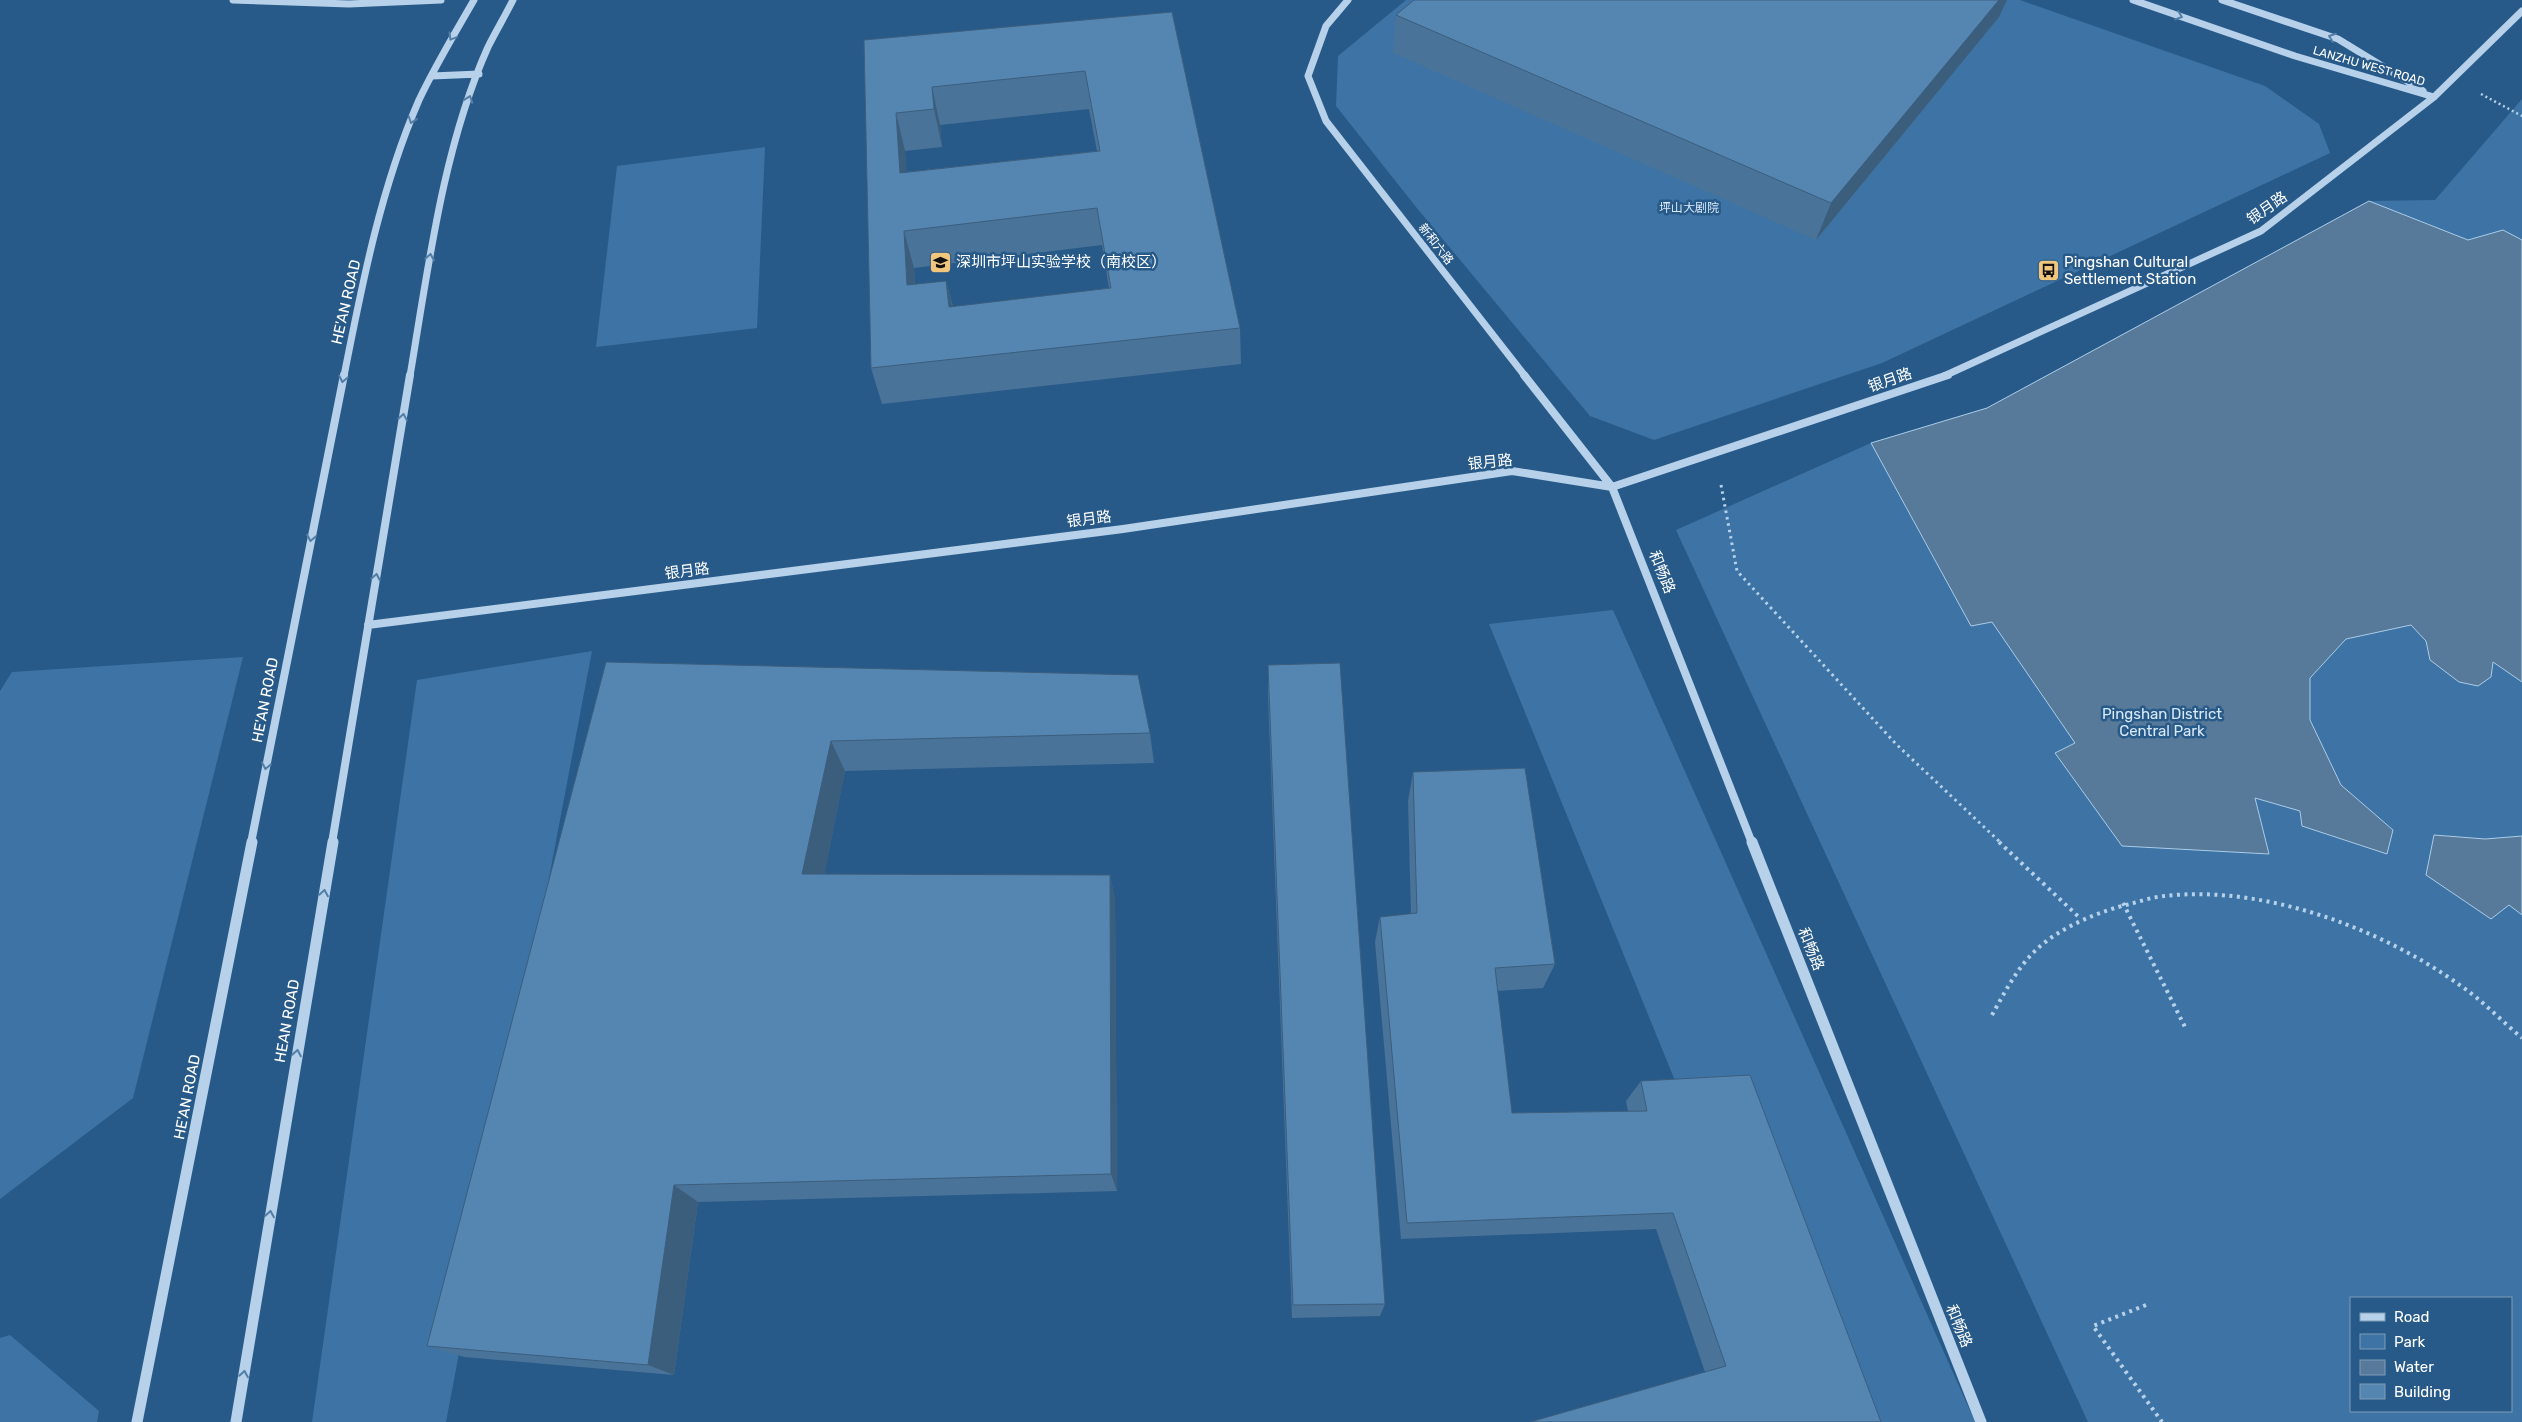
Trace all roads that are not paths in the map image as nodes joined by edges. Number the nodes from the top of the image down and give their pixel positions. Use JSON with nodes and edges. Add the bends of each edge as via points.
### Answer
{"nodes":[{"id":1,"x":233,"y":0,"type":"edge"},
{"id":2,"x":441,"y":0,"type":"edge"},
{"id":3,"x":474,"y":0,"type":"edge"},
{"id":4,"x":513,"y":0,"type":"edge"},
{"id":5,"x":1348,"y":0,"type":"edge"},
{"id":6,"x":2133,"y":0,"type":"edge"},
{"id":7,"x":2222,"y":0,"type":"edge"},
{"id":8,"x":2522,"y":11,"type":"edge"},
{"id":9,"x":479,"y":74,"type":"junction"},
{"id":10,"x":432,"y":76,"type":"junction"},
{"id":11,"x":2434,"y":97,"type":"junction"},
{"id":12,"x":1612,"y":487,"type":"junction"},
{"id":13,"x":368,"y":625,"type":"junction"},
{"id":14,"x":137,"y":1422,"type":"edge"},
{"id":15,"x":236,"y":1422,"type":"edge"},
{"id":16,"x":1981,"y":1422,"type":"edge"}],
"edges":[{"from":1,"to":2,"type":"street","via":[[349,4]]},
{"from":3,"to":10,"type":"street","name":"HE'AN ROAD","one_way":true},
{"from":4,"to":9,"type":"street","via":[[488,48]]},
{"from":5,"to":12,"type":"street","name":"新和六路","via":[[1326,26],[1308,76],[1326,121]]},
{"from":6,"to":11,"type":"street","name":"LANZHU WEST ROAD","one_way":true,"via":[[2295,56]]},
{"from":11,"to":7,"type":"street","name":"LANZHU WEST ROAD","one_way":true,"via":[[2338,40]]},
{"from":8,"to":11,"type":"street","name":"银月路"},
{"from":9,"to":10,"type":"street"},
{"from":13,"to":9,"type":"street","one_way":true,"via":[[437,215],[464,114]]},
{"from":10,"to":14,"type":"street","name":"HE'AN ROAD","one_way":true,"via":[[413,115],[379,223],[348,354]]},
{"from":11,"to":12,"type":"street","name":"银月路","via":[[2261,231],[1957,372]]},
{"from":12,"to":13,"type":"street","name":"银月路","via":[[1512,471],[1123,529]]},
{"from":12,"to":16,"type":"street","name":"和畅路"},
{"from":15,"to":13,"type":"street","name":"HEAN ROAD","one_way":true}]}
